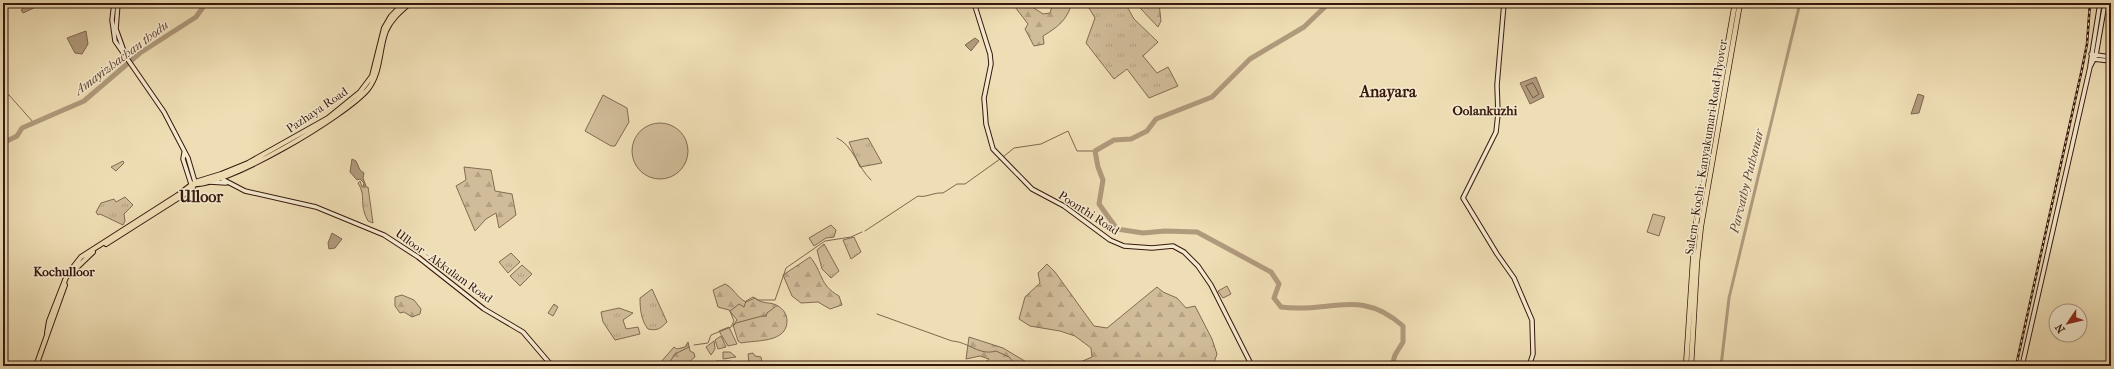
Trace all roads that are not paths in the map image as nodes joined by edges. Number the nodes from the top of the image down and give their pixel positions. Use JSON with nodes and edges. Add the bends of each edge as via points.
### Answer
{"nodes":[{"id":1,"x":114,"y":3,"type":"edge"},
{"id":2,"x":118,"y":3,"type":"edge"},
{"id":3,"x":404,"y":3,"type":"edge"},
{"id":4,"x":410,"y":3,"type":"edge"},
{"id":5,"x":974,"y":3,"type":"edge"},
{"id":6,"x":1504,"y":3,"type":"edge"},
{"id":7,"x":1735,"y":3,"type":"edge"},
{"id":8,"x":1740,"y":3,"type":"edge"},
{"id":9,"x":2100,"y":3,"type":"edge"},
{"id":10,"x":2105,"y":3,"type":"edge"},
{"id":11,"x":2096,"y":45,"type":"junction"},
{"id":12,"x":2091,"y":54,"type":"junction"},
{"id":13,"x":2096,"y":55,"type":"junction"},
{"id":14,"x":2111,"y":57,"type":"edge"},
{"id":15,"x":127,"y":58,"type":"junction"},
{"id":16,"x":2090,"y":59,"type":"junction"},
{"id":17,"x":2094,"y":60,"type":"junction"},
{"id":18,"x":2111,"y":61,"type":"edge"},
{"id":19,"x":2090,"y":67,"type":"junction"},
{"id":20,"x":222,"y":177,"type":"junction"},
{"id":21,"x":210,"y":182,"type":"junction"},
{"id":22,"x":194,"y":184,"type":"junction"},
{"id":23,"x":231,"y":184,"type":"junction"},
{"id":24,"x":36,"y":366,"type":"edge"},
{"id":25,"x":552,"y":366,"type":"edge"},
{"id":26,"x":1252,"y":366,"type":"edge"},
{"id":27,"x":1529,"y":366,"type":"edge"},
{"id":28,"x":1686,"y":366,"type":"edge"},
{"id":29,"x":1691,"y":366,"type":"edge"},
{"id":30,"x":2022,"y":366,"type":"edge"}],
"edges":[{"from":1,"to":15,"type":"main road","via":[[113,33],[119,50]]},
{"from":2,"to":15,"type":"main road","via":[[116,29]]},
{"from":3,"to":20,"type":"main road","name":"Pazhaya Road","via":[[391,16],[384,28],[372,76],[360,92],[328,118]]},
{"from":4,"to":20,"type":"main road","via":[[396,16],[387,30],[373,81],[363,94],[321,125],[250,166]]},
{"from":5,"to":26,"type":"main road","name":"Poonthi Road","via":[[990,54],[991,64],[984,98],[986,124],[993,149],[1032,189],[1064,206],[1110,240],[1124,246],[1173,246],[1184,252],[1211,285]]},
{"from":6,"to":27,"type":"main road","via":[[1496,132],[1463,198],[1514,278],[1532,320],[1533,354]]},
{"from":7,"to":28,"type":"highway","name":"Salem - Kochi - Kanyakumari Road Flyover","via":[[1695,230]]},
{"from":8,"to":29,"type":"highway","name":"Salem - Kochi - Kanyakumari Road Flyover","via":[[1701,226]]},
{"from":9,"to":11,"type":"main road"},
{"from":10,"to":11,"type":"main road"},
{"from":11,"to":12,"type":"main road"},
{"from":11,"to":13,"type":"main road"},
{"from":12,"to":13,"type":"main road"},
{"from":12,"to":16,"type":"main road"},
{"from":13,"to":14,"type":"main road"},
{"from":13,"to":17,"type":"main road"},
{"from":15,"to":22,"type":"main road","via":[[164,112],[184,153],[183,158]]},
{"from":16,"to":17,"type":"main road"},
{"from":16,"to":19,"type":"main road"},
{"from":17,"to":18,"type":"main road"},
{"from":17,"to":19,"type":"main road"},
{"from":19,"to":30,"type":"main road"},
{"from":20,"to":21,"type":"main road"},
{"from":20,"to":22,"type":"main road","name":"Pazhaya Road"},
{"from":20,"to":23,"type":"main road","name":"Ulloor - Akkulam Road"},
{"from":21,"to":22,"type":"main road"},
{"from":21,"to":23,"type":"main road"},
{"from":22,"to":24,"type":"main road","via":[[81,257],[67,274],[49,321]]},
{"from":23,"to":25,"type":"main road","name":"Ulloor - Akkulam Road","via":[[245,191],[316,207],[384,235],[418,257],[484,309],[524,332]]}]}
